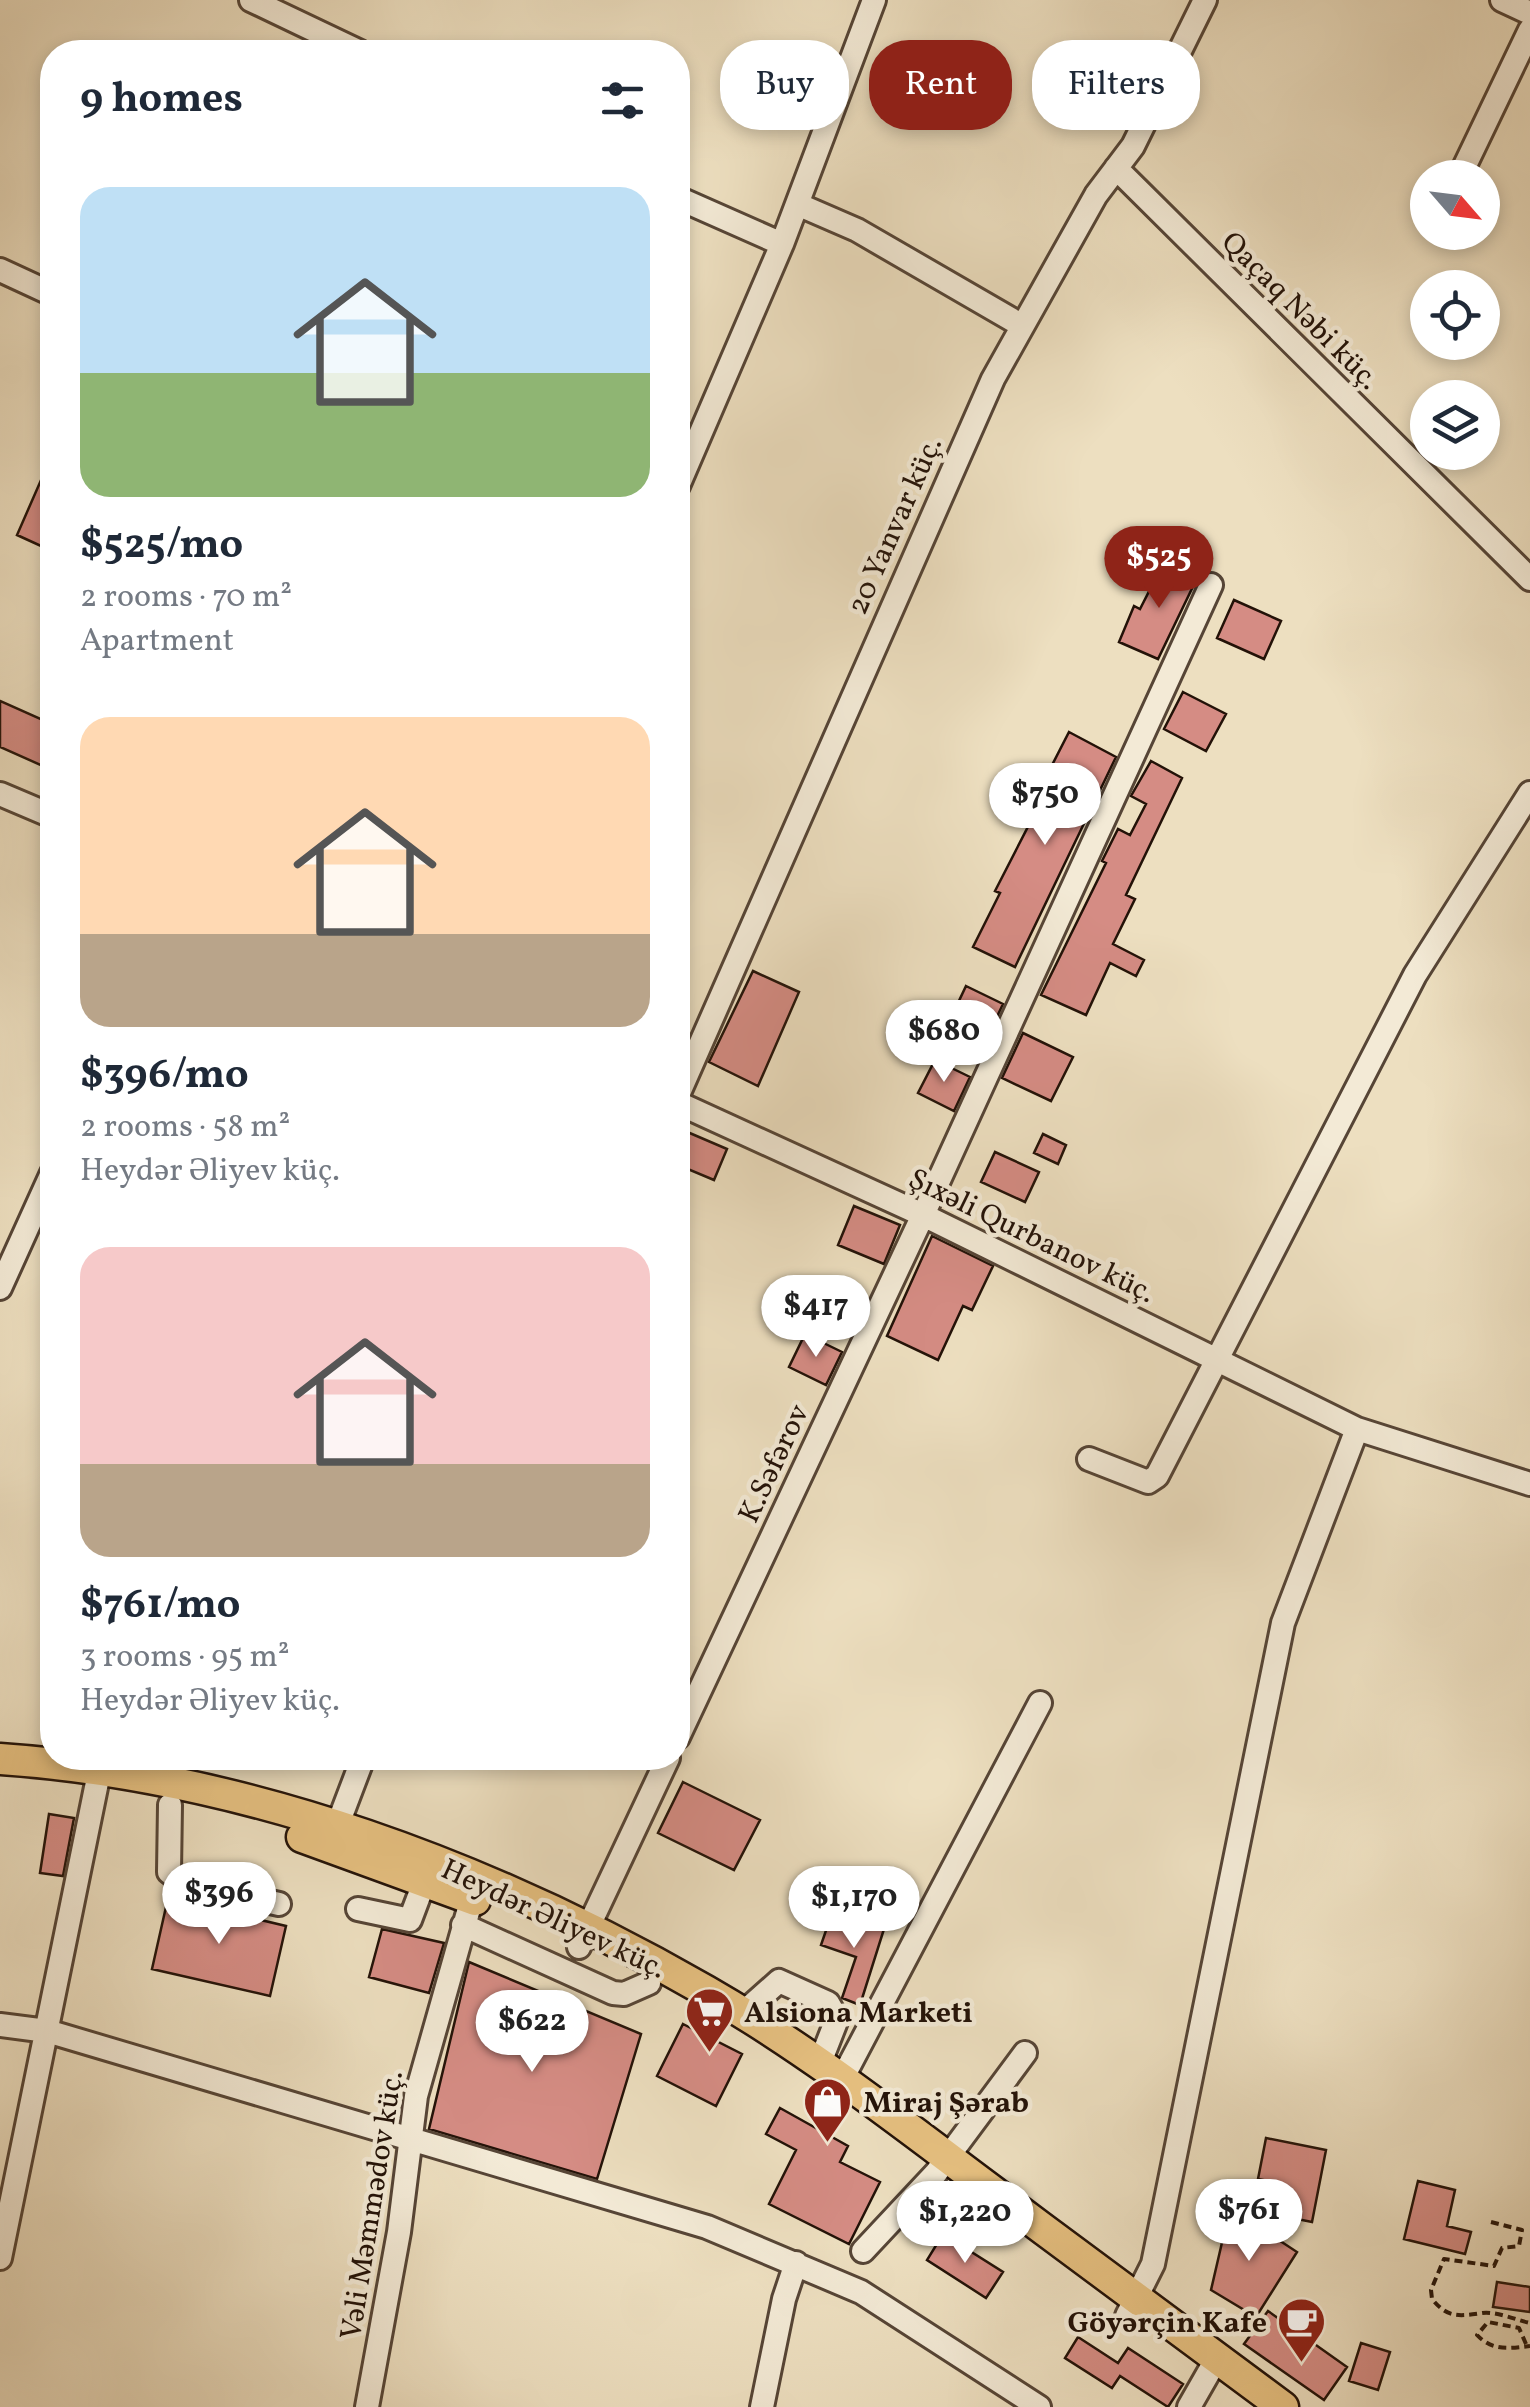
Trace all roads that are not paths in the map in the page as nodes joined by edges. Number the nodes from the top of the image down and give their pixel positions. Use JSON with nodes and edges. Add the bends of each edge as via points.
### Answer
{"nodes":[{"id":1,"x":251,"y":0,"type":"edge"},
{"id":2,"x":874,"y":0,"type":"edge"},
{"id":3,"x":1205,"y":0,"type":"edge"},
{"id":4,"x":1502,"y":0,"type":"edge"},
{"id":5,"x":1530,"y":13,"type":"edge"},
{"id":6,"x":1530,"y":30,"type":"edge"},
{"id":7,"x":335,"y":40,"type":"edge"},
{"id":8,"x":1468,"y":160,"type":"edge"},
{"id":9,"x":1116,"y":168,"type":"junction"},
{"id":10,"x":690,"y":203,"type":"edge"},
{"id":11,"x":797,"y":204,"type":"junction"},
{"id":12,"x":782,"y":244,"type":"junction"},
{"id":13,"x":0,"y":270,"type":"edge"},
{"id":14,"x":40,"y":288,"type":"edge"},
{"id":15,"x":1021,"y":325,"type":"junction"},
{"id":16,"x":690,"y":458,"type":"edge"},
{"id":17,"x":1530,"y":579,"type":"edge"},
{"id":18,"x":1211,"y":585,"type":"dead end"},
{"id":19,"x":1530,"y":793,"type":"edge"},
{"id":20,"x":0,"y":794,"type":"edge"},
{"id":21,"x":40,"y":811,"type":"edge"},
{"id":22,"x":690,"y":1067,"type":"edge"},
{"id":23,"x":690,"y":1108,"type":"edge"},
{"id":24,"x":40,"y":1200,"type":"edge"},
{"id":25,"x":923,"y":1215,"type":"junction"},
{"id":26,"x":0,"y":1288,"type":"edge"},
{"id":27,"x":1218,"y":1358,"type":"junction"},
{"id":28,"x":1358,"y":1429,"type":"junction"},
{"id":29,"x":1089,"y":1459,"type":"dead end"},
{"id":30,"x":1530,"y":1484,"type":"edge"},
{"id":31,"x":1040,"y":1702,"type":"dead end"},
{"id":32,"x":690,"y":1711,"type":"edge"},
{"id":33,"x":0,"y":1759,"type":"edge"},
{"id":34,"x":40,"y":1765,"type":"edge"},
{"id":35,"x":359,"y":1770,"type":"edge"},
{"id":36,"x":662,"y":1770,"type":"edge"},
{"id":37,"x":98,"y":1773,"type":"edge"},
{"id":38,"x":0,"y":1779,"type":"edge"},
{"id":39,"x":170,"y":1805,"type":"junction"},
{"id":40,"x":333,"y":1836,"type":"junction"},
{"id":41,"x":425,"y":1880,"type":"junction"},
{"id":42,"x":279,"y":1904,"type":"dead end"},
{"id":43,"x":358,"y":1910,"type":"dead end"},
{"id":44,"x":467,"y":1911,"type":"junction"},
{"id":45,"x":583,"y":1938,"type":"junction"},
{"id":46,"x":650,"y":1983,"type":"junction"},
{"id":47,"x":743,"y":2014,"type":"junction"},
{"id":48,"x":0,"y":2025,"type":"edge"},
{"id":49,"x":47,"y":2031,"type":"junction"},
{"id":50,"x":1025,"y":2053,"type":"dead end"},
{"id":51,"x":831,"y":2081,"type":"junction"},
{"id":52,"x":408,"y":2140,"type":"junction"},
{"id":53,"x":943,"y":2166,"type":"junction"},
{"id":54,"x":864,"y":2251,"type":"dead end"},
{"id":55,"x":0,"y":2258,"type":"edge"},
{"id":56,"x":796,"y":2263,"type":"junction"},
{"id":57,"x":1133,"y":2308,"type":"junction"},
{"id":58,"x":1212,"y":2366,"type":"junction"},
{"id":59,"x":367,"y":2407,"type":"edge"},
{"id":60,"x":762,"y":2407,"type":"edge"},
{"id":61,"x":1040,"y":2407,"type":"edge"},
{"id":62,"x":1189,"y":2407,"type":"edge"},
{"id":63,"x":1251,"y":2407,"type":"edge"},
{"id":64,"x":1283,"y":2407,"type":"edge"}],
"edges":[{"from":1,"to":7,"type":"street"},
{"from":2,"to":11,"type":"street"},
{"from":3,"to":9,"type":"street","name":"20 Yanvar küç."},
{"from":4,"to":5,"type":"street"},
{"from":6,"to":8,"type":"street"},
{"from":9,"to":15,"type":"street","name":"20 Yanvar küç."},
{"from":9,"to":17,"type":"street","name":"Qaçaq Nəbi küç."},
{"from":10,"to":12,"type":"street"},
{"from":11,"to":12,"type":"street"},
{"from":11,"to":15,"type":"street","via":[[857,230]]},
{"from":12,"to":16,"type":"street"},
{"from":13,"to":14,"type":"street"},
{"from":15,"to":22,"type":"street","name":"20 Yanvar küç.","via":[[964,439]]},
{"from":18,"to":25,"type":"street","name":"K.Səfərov"},
{"from":19,"to":27,"type":"street","via":[[1414,975]]},
{"from":20,"to":21,"type":"street"},
{"from":23,"to":25,"type":"street","name":"Şıxəli Qurbanov küç."},
{"from":24,"to":26,"type":"street"},
{"from":25,"to":27,"type":"street","name":"Şıxəli Qurbanov küç."},
{"from":25,"to":32,"type":"street","name":"K.Səfərov"},
{"from":27,"to":28,"type":"street","name":"Şıxəli Qurbanov küç."},
{"from":27,"to":29,"type":"street","via":[[1157,1476],[1136,1480]]},
{"from":28,"to":30,"type":"street","name":"Şıxəli Qurbanov küç."},
{"from":28,"to":57,"type":"street","via":[[1284,1623],[1152,2264]]},
{"from":31,"to":51,"type":"street"},
{"from":33,"to":34,"type":"main road","name":"Heydər Əliyev küç."},
{"from":35,"to":40,"type":"street"},
{"from":36,"to":45,"type":"street"},
{"from":37,"to":38,"type":"main road","name":"Heydər Əliyev küç."},
{"from":37,"to":39,"type":"main road","name":"Heydər Əliyev küç."},
{"from":37,"to":40,"type":"main road","name":"Heydər Əliyev küç.","via":[[231,1797]]},
{"from":37,"to":49,"type":"street"},
{"from":39,"to":40,"type":"main road","name":"Heydər Əliyev küç."},
{"from":39,"to":42,"type":"street","via":[[169,1872],[182,1882]]},
{"from":40,"to":41,"type":"main road","name":"Heydər Əliyev küç."},
{"from":40,"to":45,"type":"main road","name":"Heydər Əliyev küç.","via":[[476,1878]]},
{"from":41,"to":43,"type":"street","via":[[410,1920]]},
{"from":41,"to":44,"type":"main road","name":"Heydər Əliyev küç."},
{"from":44,"to":45,"type":"main road","name":"Heydər Əliyev küç."},
{"from":44,"to":46,"type":"street","via":[[613,1993]]},
{"from":44,"to":52,"type":"street","name":"Vəli Məmmədov küç."},
{"from":45,"to":46,"type":"main road","name":"Heydər Əliyev küç."},
{"from":45,"to":47,"type":"main road","name":"Heydər Əliyev küç."},
{"from":46,"to":51,"type":"main road","name":"Heydər Əliyev küç."},
{"from":47,"to":51,"type":"main road","name":"Heydər Əliyev küç."},
{"from":47,"to":51,"type":"street","via":[[780,1980],[828,2003],[837,2019]]},
{"from":48,"to":49,"type":"street"},
{"from":49,"to":52,"type":"street"},
{"from":49,"to":55,"type":"street"},
{"from":50,"to":53,"type":"street"},
{"from":51,"to":53,"type":"main road","name":"Heydər Əliyev küç."},
{"from":52,"to":56,"type":"street","via":[[707,2227]]},
{"from":52,"to":59,"type":"street","name":"Vəli Məmmədov küç.","via":[[399,2232]]},
{"from":53,"to":54,"type":"street"},
{"from":53,"to":57,"type":"main road","name":"Heydər Əliyev küç."},
{"from":56,"to":60,"type":"street"},
{"from":56,"to":61,"type":"street","via":[[892,2310]]},
{"from":57,"to":58,"type":"main road","name":"Heydər Əliyev küç."},
{"from":58,"to":62,"type":"street"},
{"from":58,"to":63,"type":"main road","name":"Heydər Əliyev küç."},
{"from":58,"to":64,"type":"main road","name":"Heydər Əliyev küç."}]}
